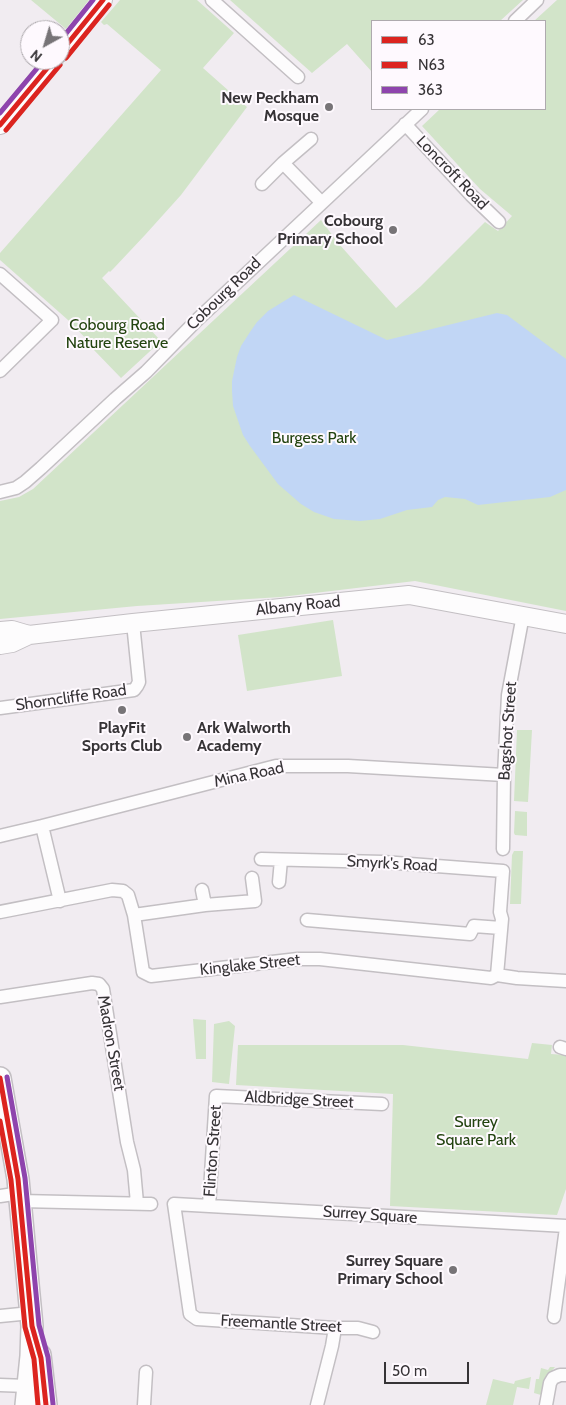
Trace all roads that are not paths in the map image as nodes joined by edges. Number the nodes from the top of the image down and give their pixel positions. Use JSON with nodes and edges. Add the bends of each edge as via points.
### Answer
{"nodes":[{"id":1,"x":103,"y":0,"type":"edge"},
{"id":2,"x":212,"y":0,"type":"edge"},
{"id":3,"x":537,"y":0,"type":"edge"},
{"id":4,"x":516,"y":20,"type":"edge"},
{"id":5,"x":70,"y":41,"type":"edge"},
{"id":6,"x":46,"y":70,"type":"edge"},
{"id":7,"x":298,"y":77,"type":"dead end"},
{"id":8,"x":421,"y":110,"type":"edge"},
{"id":9,"x":405,"y":124,"type":"junction"},
{"id":10,"x":0,"y":125,"type":"edge"},
{"id":11,"x":311,"y":138,"type":"dead end"},
{"id":12,"x":283,"y":163,"type":"junction"},
{"id":13,"x":262,"y":184,"type":"dead end"},
{"id":14,"x":321,"y":202,"type":"junction"},
{"id":15,"x":499,"y":222,"type":"dead end"},
{"id":16,"x":0,"y":274,"type":"edge"},
{"id":17,"x":0,"y":371,"type":"edge"},
{"id":18,"x":0,"y":492,"type":"edge"},
{"id":19,"x":523,"y":615,"type":"junction"},
{"id":20,"x":133,"y":623,"type":"junction"},
{"id":21,"x":566,"y":624,"type":"edge"},
{"id":22,"x":0,"y":631,"type":"edge"},
{"id":23,"x":29,"y":635,"type":"junction"},
{"id":24,"x":0,"y":645,"type":"edge"},
{"id":25,"x":0,"y":708,"type":"edge"},
{"id":26,"x":504,"y":775,"type":"junction"},
{"id":27,"x":42,"y":826,"type":"junction"},
{"id":28,"x":0,"y":836,"type":"edge"},
{"id":29,"x":503,"y":849,"type":"dead end"},
{"id":30,"x":261,"y":859,"type":"dead end"},
{"id":31,"x":282,"y":860,"type":"junction"},
{"id":32,"x":252,"y":878,"type":"dead end"},
{"id":33,"x":279,"y":882,"type":"dead end"},
{"id":34,"x":202,"y":890,"type":"dead end"},
{"id":35,"x":60,"y":901,"type":"junction"},
{"id":36,"x":205,"y":906,"type":"junction"},
{"id":37,"x":0,"y":912,"type":"edge"},
{"id":38,"x":134,"y":915,"type":"junction"},
{"id":39,"x":307,"y":920,"type":"dead end"},
{"id":40,"x":501,"y":928,"type":"junction"},
{"id":41,"x":497,"y":975,"type":"junction"},
{"id":42,"x":566,"y":981,"type":"edge"},
{"id":43,"x":0,"y":997,"type":"edge"},
{"id":44,"x":0,"y":1078,"type":"edge"},
{"id":45,"x":216,"y":1096,"type":"joint"},
{"id":46,"x":382,"y":1104,"type":"dead end"},
{"id":47,"x":13,"y":1197,"type":"edge"},
{"id":48,"x":137,"y":1203,"type":"junction"},
{"id":49,"x":151,"y":1204,"type":"dead end"},
{"id":50,"x":209,"y":1206,"type":"junction"},
{"id":51,"x":566,"y":1227,"type":"edge"},
{"id":52,"x":190,"y":1314,"type":"joint"},
{"id":53,"x":0,"y":1316,"type":"edge"},
{"id":54,"x":554,"y":1317,"type":"dead end"},
{"id":55,"x":31,"y":1320,"type":"junction"},
{"id":56,"x":335,"y":1328,"type":"junction"},
{"id":57,"x":373,"y":1332,"type":"dead end"},
{"id":58,"x":146,"y":1372,"type":"dead end"},
{"id":59,"x":566,"y":1375,"type":"edge"},
{"id":60,"x":0,"y":1385,"type":"edge"},
{"id":61,"x":27,"y":1396,"type":"edge"},
{"id":62,"x":46,"y":1405,"type":"edge"},
{"id":63,"x":144,"y":1405,"type":"edge"},
{"id":64,"x":317,"y":1405,"type":"edge"},
{"id":65,"x":546,"y":1405,"type":"edge"}],
"edges":[{"from":1,"to":5,"type":"main road"},
{"from":2,"to":7,"type":"street"},
{"from":3,"to":4,"type":"street"},
{"from":6,"to":10,"type":"main road"},
{"from":8,"to":9,"type":"street","name":"Cobourg Road"},
{"from":9,"to":14,"type":"street","name":"Cobourg Road"},
{"from":9,"to":15,"type":"street","name":"Loncroft Road"},
{"from":11,"to":12,"type":"street"},
{"from":12,"to":13,"type":"street"},
{"from":12,"to":14,"type":"street"},
{"from":14,"to":18,"type":"street","name":"Cobourg Road","via":[[146,372],[41,468],[16,488]]},
{"from":16,"to":17,"type":"street","via":[[52,320]]},
{"from":19,"to":20,"type":"main road","name":"Albany Road","via":[[409,595]]},
{"from":19,"to":21,"type":"main road","name":"Albany Road"},
{"from":19,"to":26,"type":"street","name":"Bagshot Street","via":[[508,695]]},
{"from":20,"to":23,"type":"main road","name":"Albany Road"},
{"from":20,"to":25,"type":"street","name":"Shorncliffe Road","via":[[139,682],[134,690]]},
{"from":22,"to":23,"type":"main road","name":"Albany Road","via":[[12,630]]},
{"from":23,"to":24,"type":"main road","name":"Albany Road"},
{"from":26,"to":27,"type":"street","name":"Mina Road","via":[[348,766],[276,766]]},
{"from":26,"to":29,"type":"street","name":"Bagshot Street"},
{"from":27,"to":28,"type":"street","name":"Mina Road"},
{"from":27,"to":35,"type":"street"},
{"from":30,"to":31,"type":"street","name":"Smyrk's Road"},
{"from":31,"to":33,"type":"street"},
{"from":31,"to":40,"type":"street","name":"Smyrk's Road","via":[[383,862],[503,871]]},
{"from":32,"to":36,"type":"street","via":[[255,901]]},
{"from":34,"to":36,"type":"street"},
{"from":35,"to":37,"type":"street","name":"Kinglake Street"},
{"from":35,"to":38,"type":"street","name":"Kinglake Street","via":[[112,890],[123,891],[128,895]]},
{"from":36,"to":38,"type":"street"},
{"from":38,"to":41,"type":"street","name":"Kinglake Street","via":[[144,972],[151,976],[298,959],[490,978]]},
{"from":39,"to":40,"type":"street","via":[[470,934],[474,926]]},
{"from":40,"to":41,"type":"street"},
{"from":41,"to":42,"type":"street","name":"Kinglake Street"},
{"from":43,"to":48,"type":"street","name":"Madron Street","via":[[92,982],[103,989]]},
{"from":44,"to":47,"type":"highway"},
{"from":45,"to":46,"type":"street","name":"Aldbridge Street"},
{"from":45,"to":50,"type":"street","name":"Flinton Street"},
{"from":47,"to":48,"type":"street"},
{"from":47,"to":55,"type":"highway"},
{"from":48,"to":49,"type":"street"},
{"from":50,"to":51,"type":"street","name":"Surrey Square"},
{"from":50,"to":52,"type":"street","name":"Surrey Square","via":[[174,1204]]},
{"from":51,"to":54,"type":"street"},
{"from":52,"to":56,"type":"street","name":"Freemantle Street","via":[[197,1319]]},
{"from":53,"to":55,"type":"street"},
{"from":55,"to":61,"type":"highway"},
{"from":55,"to":62,"type":"highway","via":[[41,1358]]},
{"from":56,"to":57,"type":"street","name":"Freemantle Street"},
{"from":56,"to":64,"type":"street"},
{"from":58,"to":63,"type":"street"},
{"from":59,"to":65,"type":"street","via":[[553,1378]]},
{"from":60,"to":61,"type":"street"}]}
